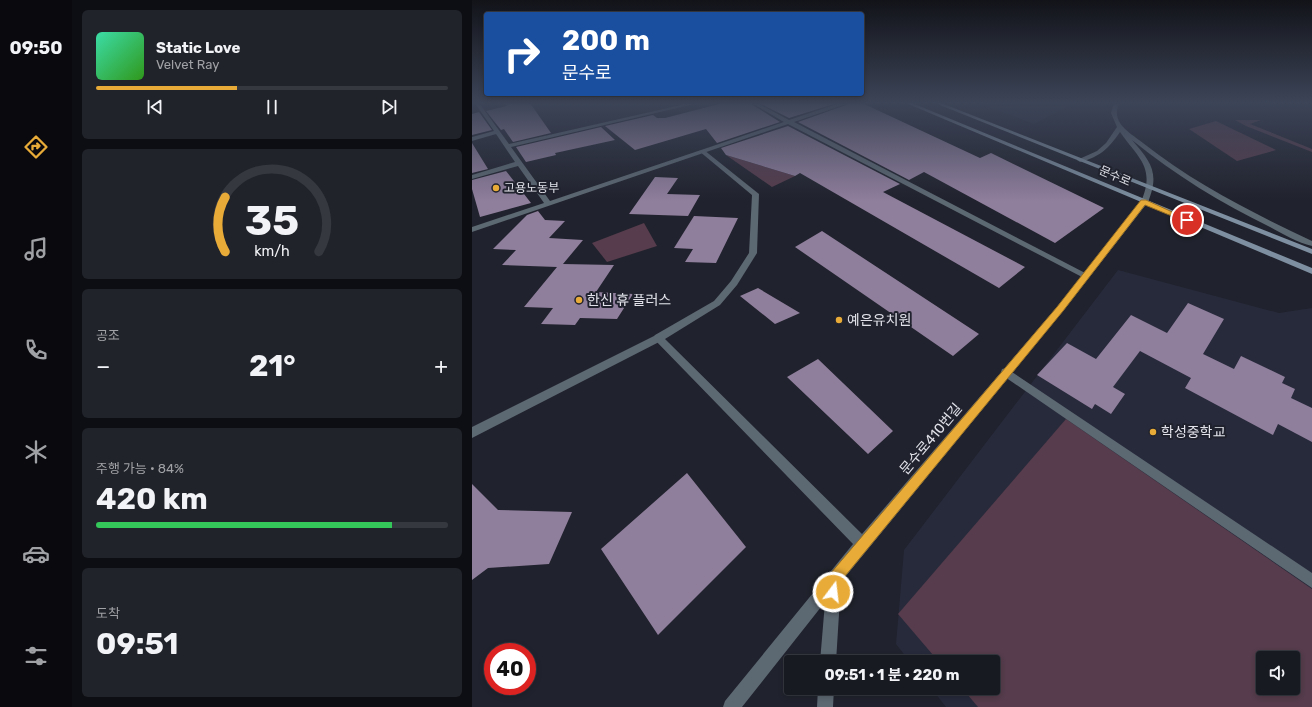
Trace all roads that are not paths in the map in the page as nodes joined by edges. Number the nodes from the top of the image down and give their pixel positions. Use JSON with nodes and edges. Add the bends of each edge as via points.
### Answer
{"nodes":[{"id":1,"x":483,"y":136,"type":"edge"},
{"id":2,"x":501,"y":136,"type":"edge"},
{"id":3,"x":551,"y":136,"type":"edge"},
{"id":4,"x":747,"y":136,"type":"edge"},
{"id":5,"x":816,"y":136,"type":"edge"},
{"id":6,"x":989,"y":136,"type":"edge"},
{"id":7,"x":1021,"y":136,"type":"edge"},
{"id":8,"x":1115,"y":136,"type":"edge"},
{"id":9,"x":1127,"y":136,"type":"edge"},
{"id":10,"x":1131,"y":136,"type":"edge"},
{"id":11,"x":472,"y":139,"type":"edge"},
{"id":12,"x":508,"y":146,"type":"junction"},
{"id":13,"x":702,"y":151,"type":"junction"},
{"id":14,"x":1080,"y":160,"type":"junction"},
{"id":15,"x":520,"y":163,"type":"junction"},
{"id":16,"x":472,"y":177,"type":"edge"},
{"id":17,"x":1150,"y":188,"type":"junction"},
{"id":18,"x":1144,"y":202,"type":"junction"},
{"id":19,"x":548,"y":204,"type":"junction"},
{"id":20,"x":472,"y":230,"type":"edge"},
{"id":21,"x":1312,"y":244,"type":"edge"},
{"id":22,"x":1312,"y":252,"type":"edge"},
{"id":23,"x":1312,"y":271,"type":"edge"},
{"id":24,"x":1085,"y":275,"type":"junction"},
{"id":25,"x":658,"y":338,"type":"junction"},
{"id":26,"x":1006,"y":372,"type":"junction"},
{"id":27,"x":472,"y":433,"type":"edge"},
{"id":28,"x":862,"y":544,"type":"junction"},
{"id":29,"x":834,"y":578,"type":"junction"},
{"id":30,"x":1312,"y":581,"type":"edge"},
{"id":31,"x":828,"y":655,"type":"edge"},
{"id":32,"x":826,"y":695,"type":"edge"},
{"id":33,"x":731,"y":707,"type":"edge"},
{"id":34,"x":825,"y":707,"type":"edge"}],
"edges":[{"from":1,"to":11,"type":"street"},
{"from":2,"to":12,"type":"street"},
{"from":3,"to":12,"type":"street"},
{"from":4,"to":13,"type":"street"},
{"from":5,"to":24,"type":"street"},
{"from":6,"to":18,"type":"main road","name":"문수로"},
{"from":7,"to":14,"type":"main road","name":"문수로"},
{"from":8,"to":14,"type":"street","via":[[1102,151]]},
{"from":9,"to":17,"type":"street","via":[[1149,171]]},
{"from":10,"to":21,"type":"street","via":[[1166,164],[1212,194]]},
{"from":12,"to":15,"type":"street"},
{"from":13,"to":19,"type":"street"},
{"from":13,"to":25,"type":"street","via":[[756,194],[753,253],[734,283],[717,302]]},
{"from":14,"to":17,"type":"main road","name":"문수로"},
{"from":15,"to":16,"type":"street"},
{"from":15,"to":19,"type":"street"},
{"from":17,"to":18,"type":"street","name":"문수로410번길"},
{"from":17,"to":22,"type":"main road","name":"문수로"},
{"from":18,"to":23,"type":"main road","name":"문수로"},
{"from":18,"to":24,"type":"street","name":"문수로410번길"},
{"from":19,"to":20,"type":"street"},
{"from":24,"to":26,"type":"street","name":"문수로410번길","via":[[1060,309]]},
{"from":25,"to":27,"type":"street"},
{"from":25,"to":28,"type":"street"},
{"from":26,"to":28,"type":"street","name":"문수로410번길"},
{"from":26,"to":30,"type":"street"},
{"from":28,"to":29,"type":"street","name":"문수로410번길"},
{"from":29,"to":31,"type":"street"},
{"from":29,"to":33,"type":"street","name":"문수로410번길"},
{"from":32,"to":34,"type":"street"}]}
